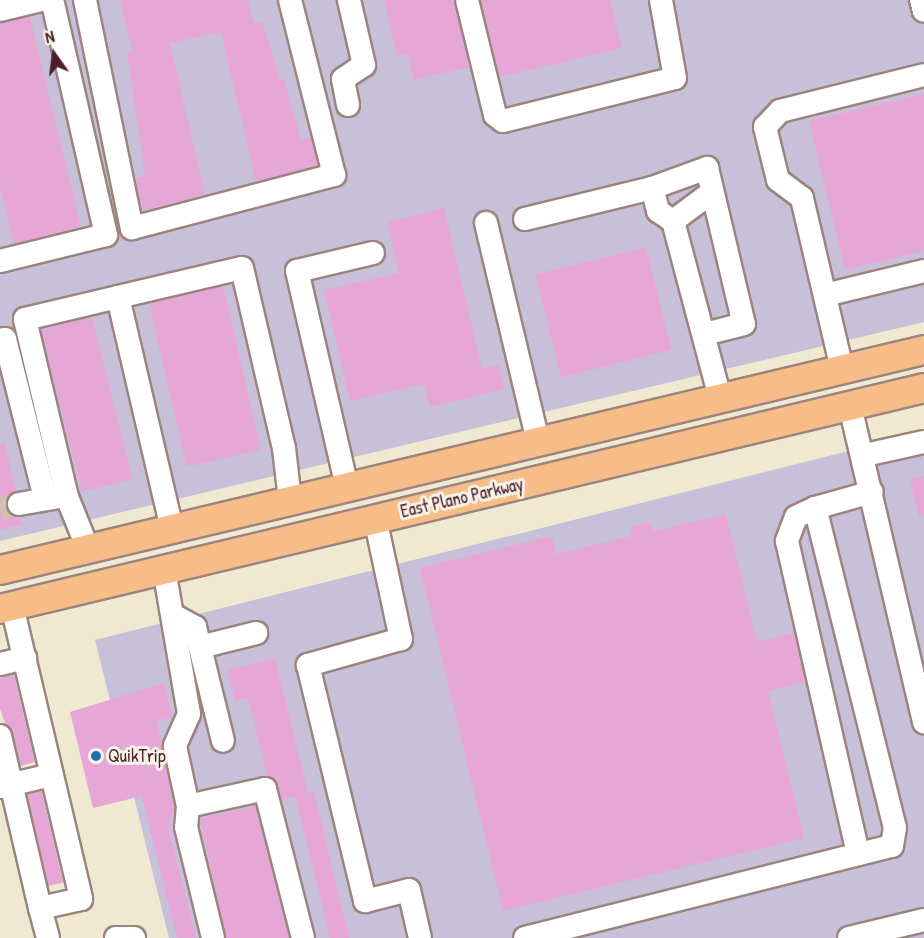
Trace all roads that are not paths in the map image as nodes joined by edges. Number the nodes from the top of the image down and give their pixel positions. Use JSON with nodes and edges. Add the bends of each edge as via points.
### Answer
{"nodes":[{"id":1,"x":41,"y":0,"type":"edge"},
{"id":2,"x":52,"y":0,"type":"edge"},
{"id":3,"x":85,"y":0,"type":"edge"},
{"id":4,"x":290,"y":0,"type":"edge"},
{"id":5,"x":349,"y":0,"type":"edge"},
{"id":6,"x":467,"y":0,"type":"edge"},
{"id":7,"x":661,"y":0,"type":"edge"},
{"id":8,"x":921,"y":0,"type":"edge"},
{"id":9,"x":0,"y":10,"type":"edge"},
{"id":10,"x":924,"y":11,"type":"edge"},
{"id":11,"x":924,"y":75,"type":"edge"},
{"id":12,"x":348,"y":105,"type":"dead end"},
{"id":13,"x":652,"y":188,"type":"junction"},
{"id":14,"x":712,"y":192,"type":"junction"},
{"id":15,"x":525,"y":219,"type":"dead end"},
{"id":16,"x":673,"y":221,"type":"junction"},
{"id":17,"x":486,"y":223,"type":"dead end"},
{"id":18,"x":373,"y":254,"type":"dead end"},
{"id":19,"x":0,"y":261,"type":"edge"},
{"id":20,"x":924,"y":272,"type":"edge"},
{"id":21,"x":825,"y":295,"type":"junction"},
{"id":22,"x":118,"y":297,"type":"junction"},
{"id":23,"x":705,"y":334,"type":"junction"},
{"id":24,"x":2,"y":339,"type":"edge"},
{"id":25,"x":924,"y":350,"type":"edge"},
{"id":26,"x":842,"y":369,"type":"junction"},
{"id":27,"x":924,"y":388,"type":"edge"},
{"id":28,"x":720,"y":398,"type":"junction"},
{"id":29,"x":850,"y":406,"type":"junction"},
{"id":30,"x":538,"y":441,"type":"junction"},
{"id":31,"x":924,"y":441,"type":"edge"},
{"id":32,"x":865,"y":455,"type":"junction"},
{"id":33,"x":546,"y":478,"type":"junction"},
{"id":34,"x":347,"y":487,"type":"junction"},
{"id":35,"x":872,"y":492,"type":"junction"},
{"id":36,"x":67,"y":497,"type":"junction"},
{"id":37,"x":45,"y":498,"type":"junction"},
{"id":38,"x":290,"y":501,"type":"junction"},
{"id":39,"x":19,"y":504,"type":"tunnel mouth"},
{"id":40,"x":815,"y":508,"type":"junction"},
{"id":41,"x":375,"y":518,"type":"junction"},
{"id":42,"x":172,"y":529,"type":"junction"},
{"id":43,"x":88,"y":549,"type":"junction"},
{"id":44,"x":164,"y":569,"type":"junction"},
{"id":45,"x":0,"y":570,"type":"edge"},
{"id":46,"x":6,"y":607,"type":"edge"},
{"id":47,"x":175,"y":615,"type":"junction"},
{"id":48,"x":256,"y":633,"type":"dead end"},
{"id":49,"x":200,"y":647,"type":"junction"},
{"id":50,"x":25,"y":658,"type":"junction"},
{"id":51,"x":0,"y":664,"type":"edge"},
{"id":52,"x":860,"y":688,"type":"junction"},
{"id":53,"x":823,"y":697,"type":"junction"},
{"id":54,"x":924,"y":722,"type":"edge"},
{"id":55,"x":0,"y":736,"type":"edge"},
{"id":56,"x":223,"y":741,"type":"dead end"},
{"id":57,"x":52,"y":775,"type":"junction"},
{"id":58,"x":6,"y":786,"type":"edge"},
{"id":59,"x":188,"y":806,"type":"junction"},
{"id":60,"x":858,"y":854,"type":"junction"},
{"id":61,"x":40,"y":909,"type":"junction"},
{"id":62,"x":924,"y":920,"type":"edge"},
{"id":63,"x":48,"y":938,"type":"edge"},
{"id":64,"x":116,"y":938,"type":"edge"},
{"id":65,"x":134,"y":938,"type":"edge"},
{"id":66,"x":213,"y":938,"type":"edge"},
{"id":67,"x":303,"y":938,"type":"edge"},
{"id":68,"x":420,"y":938,"type":"edge"},
{"id":69,"x":525,"y":938,"type":"edge"},
{"id":70,"x":849,"y":938,"type":"edge"}],
"edges":[{"from":1,"to":9,"type":"lane"},
{"from":2,"to":19,"type":"lane","via":[[106,235]]},
{"from":3,"to":4,"type":"lane","via":[[132,228],[334,175]]},
{"from":5,"to":12,"type":"lane","via":[[364,65],[343,79]]},
{"from":6,"to":7,"type":"lane","via":[[495,115],[503,121],[675,78]]},
{"from":8,"to":10,"type":"lane"},
{"from":11,"to":21,"type":"lane","via":[[780,111],[765,128],[778,180],[802,198]]},
{"from":13,"to":14,"type":"lane","via":[[707,168]]},
{"from":13,"to":15,"type":"lane"},
{"from":13,"to":16,"type":"lane","via":[[658,211]]},
{"from":14,"to":16,"type":"lane"},
{"from":14,"to":23,"type":"lane","via":[[744,324]]},
{"from":16,"to":23,"type":"lane","via":[[695,320]]},
{"from":17,"to":30,"type":"lane"},
{"from":18,"to":34,"type":"lane","via":[[297,271]]},
{"from":20,"to":21,"type":"lane"},
{"from":21,"to":26,"type":"lane"},
{"from":22,"to":36,"type":"lane","via":[[25,319]]},
{"from":22,"to":38,"type":"lane","via":[[242,268],[284,448]]},
{"from":22,"to":42,"type":"lane"},
{"from":23,"to":28,"type":"lane"},
{"from":24,"to":37,"type":"lane"},
{"from":25,"to":26,"type":"main road","name":"East Plano Parkway"},
{"from":26,"to":28,"type":"main road","name":"East Plano Parkway"},
{"from":26,"to":29,"type":"main road"},
{"from":27,"to":29,"type":"main road","name":"East Plano Parkway"},
{"from":28,"to":30,"type":"main road","name":"East Plano Parkway"},
{"from":29,"to":32,"type":"lane"},
{"from":29,"to":33,"type":"main road","name":"East Plano Parkway"},
{"from":30,"to":33,"type":"main road"},
{"from":30,"to":34,"type":"main road","name":"East Plano Parkway"},
{"from":31,"to":32,"type":"lane"},
{"from":32,"to":35,"type":"lane"},
{"from":33,"to":41,"type":"main road","name":"East Plano Parkway"},
{"from":34,"to":38,"type":"main road","name":"East Plano Parkway"},
{"from":34,"to":41,"type":"main road"},
{"from":35,"to":40,"type":"lane"},
{"from":35,"to":54,"type":"lane"},
{"from":36,"to":37,"type":"lane"},
{"from":36,"to":43,"type":"lane"},
{"from":37,"to":39,"type":"lane"},
{"from":38,"to":42,"type":"main road","name":"East Plano Parkway"},
{"from":40,"to":52,"type":"lane"},
{"from":40,"to":53,"type":"lane","via":[[796,517],[787,541]]},
{"from":41,"to":44,"type":"main road","name":"East Plano Parkway"},
{"from":41,"to":68,"type":"lane","via":[[401,639],[308,665],[365,901],[409,890]]},
{"from":42,"to":43,"type":"main road","name":"East Plano Parkway"},
{"from":42,"to":44,"type":"main road"},
{"from":43,"to":45,"type":"main road","name":"East Plano Parkway"},
{"from":44,"to":46,"type":"main road","name":"East Plano Parkway"},
{"from":44,"to":47,"type":"lane"},
{"from":46,"to":50,"type":"lane"},
{"from":47,"to":49,"type":"lane","via":[[195,627]]},
{"from":47,"to":59,"type":"lane","via":[[174,644],[189,714],[175,746]]},
{"from":48,"to":49,"type":"lane"},
{"from":49,"to":56,"type":"lane"},
{"from":50,"to":51,"type":"lane"},
{"from":50,"to":57,"type":"lane"},
{"from":52,"to":53,"type":"lane"},
{"from":52,"to":60,"type":"lane","via":[[895,828],[892,846]]},
{"from":53,"to":60,"type":"lane"},
{"from":55,"to":58,"type":"lane"},
{"from":57,"to":58,"type":"lane"},
{"from":57,"to":61,"type":"lane","via":[[81,899]]},
{"from":58,"to":61,"type":"lane"},
{"from":59,"to":66,"type":"lane","via":[[186,827]]},
{"from":59,"to":67,"type":"lane","via":[[265,789]]},
{"from":60,"to":69,"type":"lane"},
{"from":61,"to":63,"type":"lane"},
{"from":62,"to":70,"type":"lane"},
{"from":64,"to":65,"type":"lane"}]}
